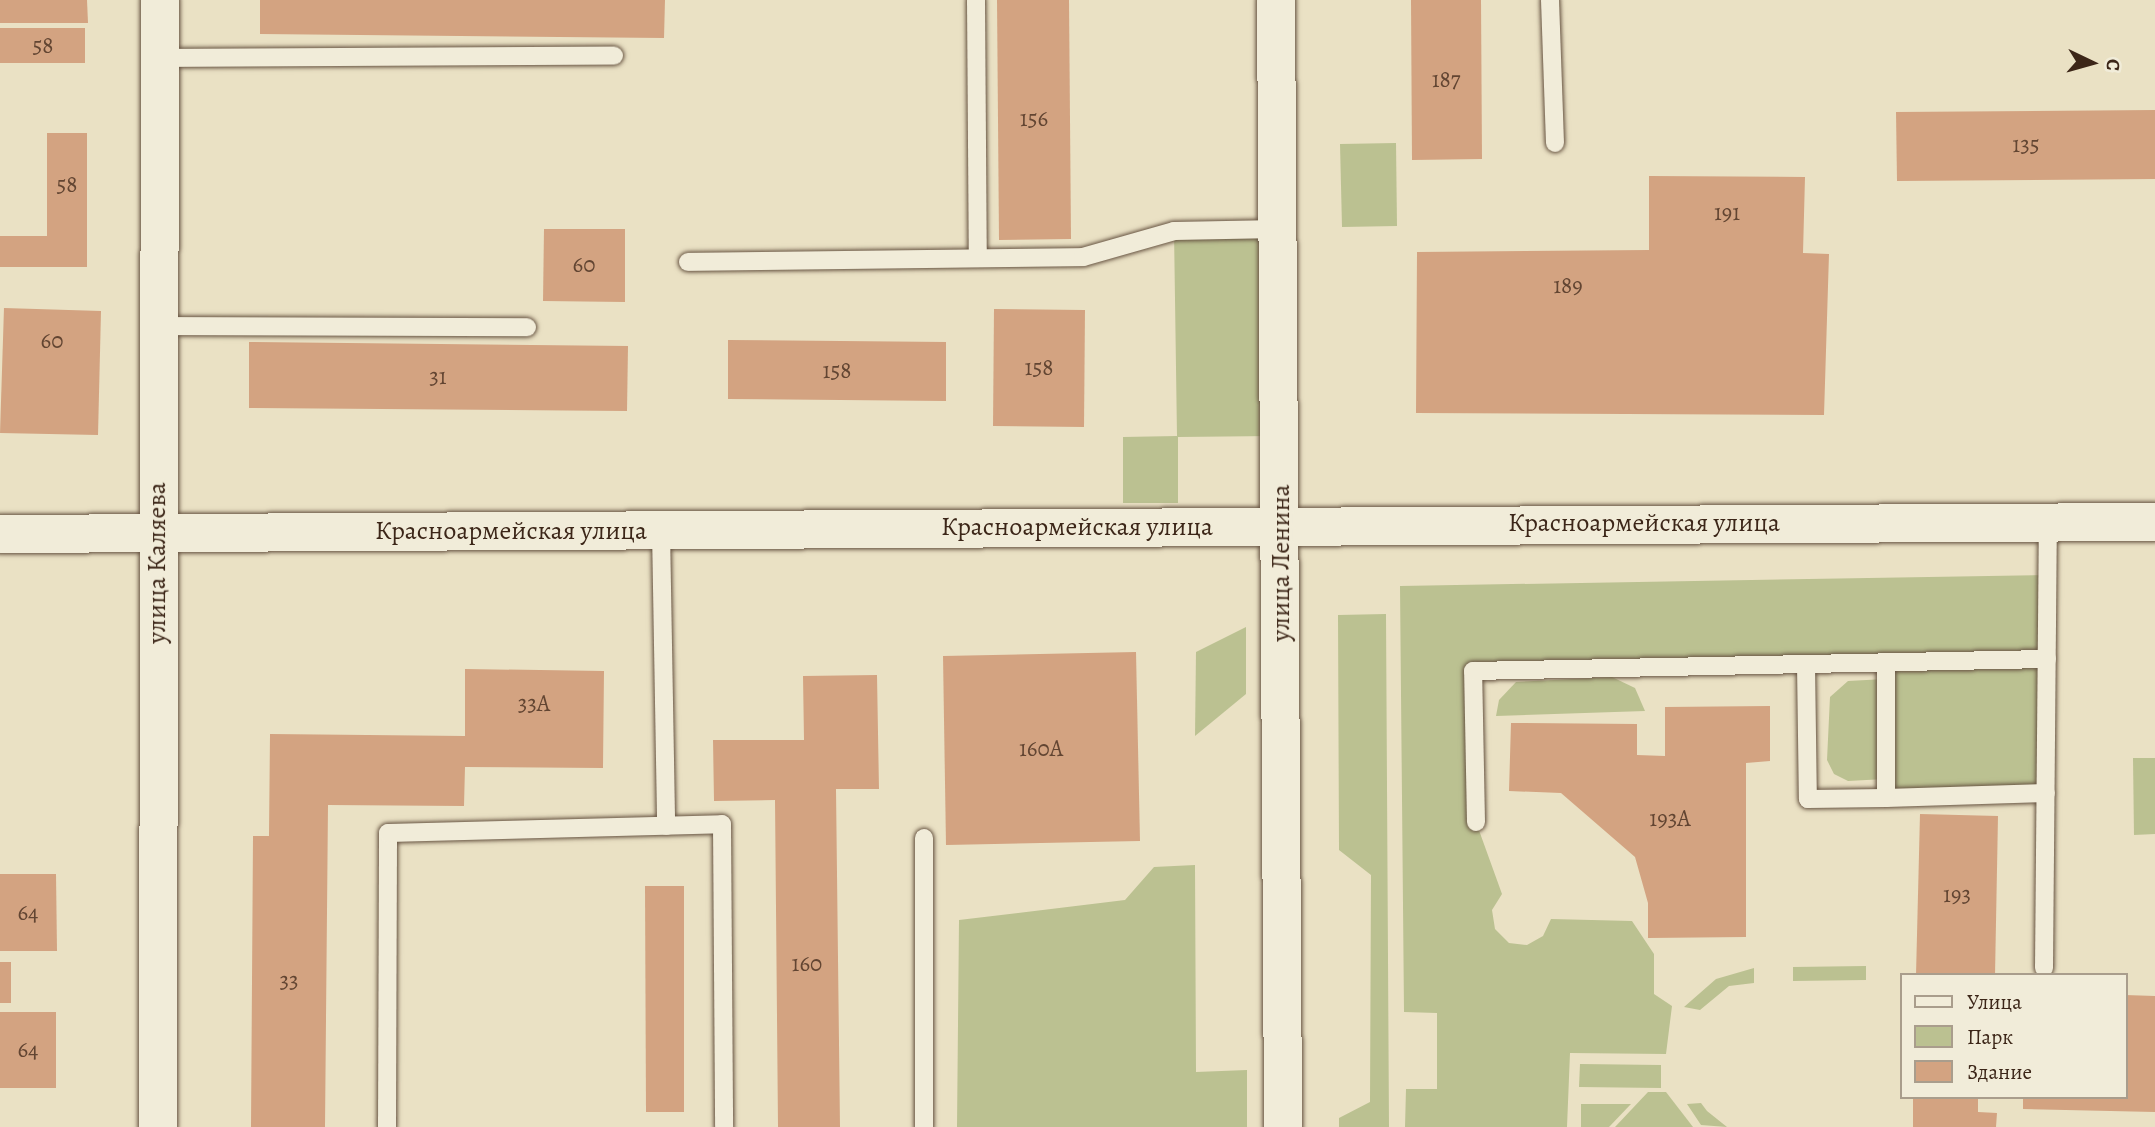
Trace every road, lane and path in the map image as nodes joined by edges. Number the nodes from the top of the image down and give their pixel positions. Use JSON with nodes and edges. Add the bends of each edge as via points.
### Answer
{"nodes":[{"id":1,"x":160,"y":0,"type":"edge"},
{"id":2,"x":976,"y":0,"type":"edge"},
{"id":3,"x":1276,"y":0,"type":"edge"},
{"id":4,"x":1550,"y":0,"type":"edge"},
{"id":5,"x":614,"y":56,"type":"dead end"},
{"id":6,"x":160,"y":58,"type":"junction"},
{"id":7,"x":1555,"y":143,"type":"dead end"},
{"id":8,"x":1278,"y":229,"type":"junction"},
{"id":9,"x":978,"y":258,"type":"junction"},
{"id":10,"x":688,"y":262,"type":"dead end"},
{"id":11,"x":159,"y":326,"type":"junction"},
{"id":12,"x":527,"y":327,"type":"dead end"},
{"id":13,"x":2048,"y":522,"type":"junction"},
{"id":14,"x":2155,"y":522,"type":"edge"},
{"id":15,"x":1281,"y":525,"type":"junction"},
{"id":16,"x":661,"y":530,"type":"junction"},
{"id":17,"x":156,"y":533,"type":"junction"},
{"id":18,"x":0,"y":534,"type":"edge"},
{"id":19,"x":2047,"y":659,"type":"junction"},
{"id":20,"x":1886,"y":662,"type":"junction"},
{"id":21,"x":1806,"y":664,"type":"junction"},
{"id":22,"x":2046,"y":793,"type":"junction"},
{"id":23,"x":1886,"y":798,"type":"junction"},
{"id":24,"x":1476,"y":822,"type":"dead end"},
{"id":25,"x":666,"y":826,"type":"junction"},
{"id":26,"x":924,"y":838,"type":"dead end"},
{"id":27,"x":2044,"y":968,"type":"dead end"},
{"id":28,"x":158,"y":1127,"type":"edge"},
{"id":29,"x":387,"y":1127,"type":"edge"},
{"id":30,"x":724,"y":1127,"type":"edge"},
{"id":31,"x":924,"y":1127,"type":"edge"},
{"id":32,"x":1283,"y":1127,"type":"edge"}],
"edges":[{"from":1,"to":6,"type":"street","name":"улица Каляева"},
{"from":2,"to":9,"type":"lane"},
{"from":3,"to":8,"type":"street","name":"улица Ленина"},
{"from":4,"to":7,"type":"lane"},
{"from":5,"to":6,"type":"lane"},
{"from":6,"to":11,"type":"street","name":"улица Каляева"},
{"from":8,"to":9,"type":"lane","via":[[1174,231],[1083,257]]},
{"from":8,"to":15,"type":"street","name":"улица Ленина"},
{"from":9,"to":10,"type":"lane"},
{"from":11,"to":12,"type":"lane"},
{"from":11,"to":17,"type":"street","name":"улица Каляева"},
{"from":13,"to":14,"type":"street","name":"Красноармейская улица"},
{"from":13,"to":15,"type":"street","name":"Красноармейская улица"},
{"from":13,"to":19,"type":"lane"},
{"from":15,"to":16,"type":"street","name":"Красноармейская улица"},
{"from":15,"to":32,"type":"street","name":"улица Ленина"},
{"from":16,"to":17,"type":"street","name":"Красноармейская улица"},
{"from":16,"to":25,"type":"lane"},
{"from":17,"to":18,"type":"street","name":"Красноармейская улица"},
{"from":17,"to":28,"type":"street","name":"улица Каляева"},
{"from":19,"to":20,"type":"lane"},
{"from":19,"to":22,"type":"lane"},
{"from":20,"to":21,"type":"lane"},
{"from":20,"to":23,"type":"lane"},
{"from":21,"to":23,"type":"lane","via":[[1808,799]]},
{"from":21,"to":24,"type":"lane","via":[[1472,671]]},
{"from":22,"to":23,"type":"lane"},
{"from":22,"to":27,"type":"lane"},
{"from":25,"to":29,"type":"lane","via":[[388,834]]},
{"from":25,"to":30,"type":"lane","via":[[722,824]]},
{"from":26,"to":31,"type":"lane"}]}
